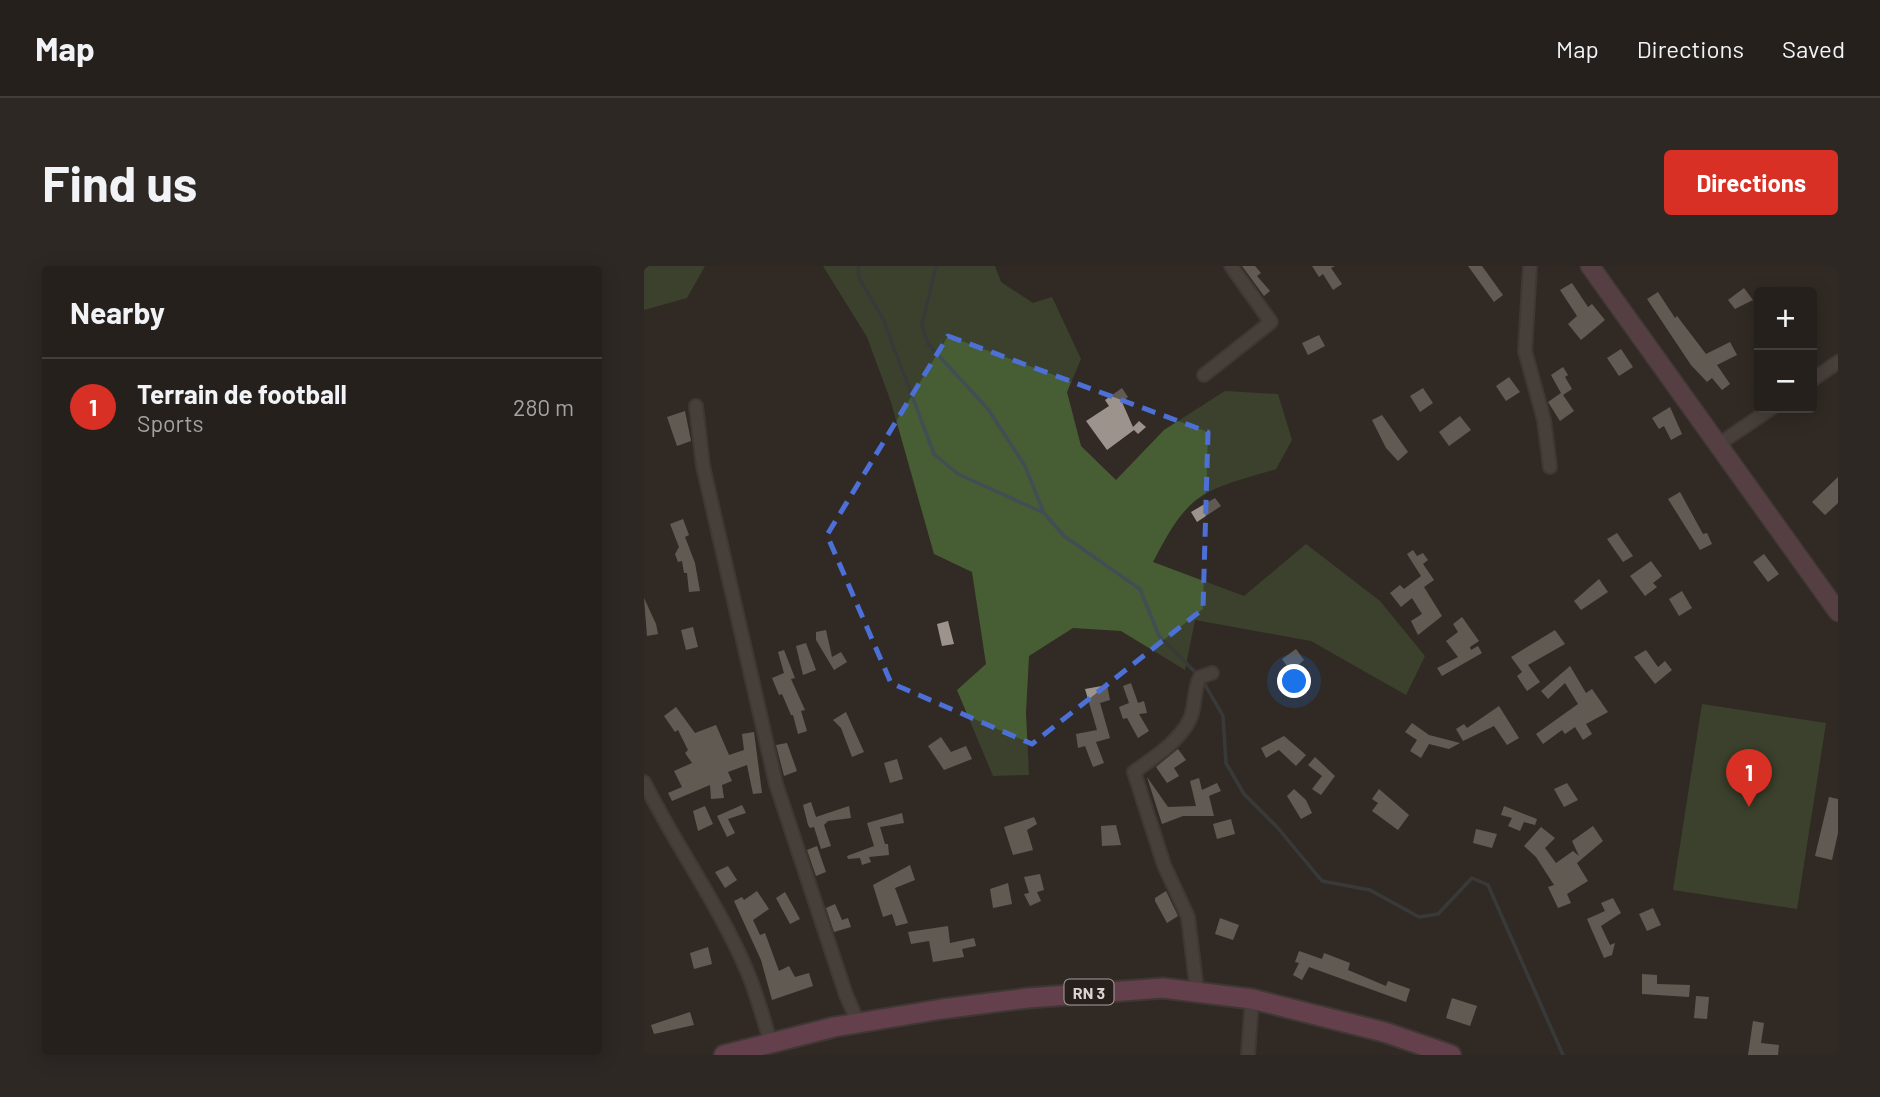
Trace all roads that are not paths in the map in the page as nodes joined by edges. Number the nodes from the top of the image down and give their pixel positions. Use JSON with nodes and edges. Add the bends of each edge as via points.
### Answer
{"nodes":[{"id":1,"x":1231,"y":266,"type":"edge"},
{"id":2,"x":1531,"y":266,"type":"edge"},
{"id":3,"x":1590,"y":266,"type":"edge"},
{"id":4,"x":1838,"y":362,"type":"edge"},
{"id":5,"x":1204,"y":375,"type":"dead end"},
{"id":6,"x":1817,"y":377,"type":"edge"},
{"id":7,"x":696,"y":407,"type":"dead end"},
{"id":8,"x":1765,"y":413,"type":"edge"},
{"id":9,"x":1719,"y":444,"type":"junction"},
{"id":10,"x":1550,"y":467,"type":"dead end"},
{"id":11,"x":1838,"y":612,"type":"edge"},
{"id":12,"x":1212,"y":673,"type":"dead end"},
{"id":13,"x":644,"y":782,"type":"edge"},
{"id":14,"x":1197,"y":991,"type":"junction"},
{"id":15,"x":1252,"y":999,"type":"junction"},
{"id":16,"x":858,"y":1022,"type":"junction"},
{"id":17,"x":771,"y":1043,"type":"junction"},
{"id":18,"x":724,"y":1055,"type":"edge"},
{"id":19,"x":1248,"y":1055,"type":"edge"},
{"id":20,"x":1451,"y":1055,"type":"edge"}],
"edges":[{"from":1,"to":5,"type":"street","via":[[1271,322]]},
{"from":2,"to":10,"type":"street","via":[[1525,351],[1544,420]]},
{"from":3,"to":9,"type":"main road"},
{"from":4,"to":6,"type":"street"},
{"from":7,"to":16,"type":"street","via":[[703,466],[776,784]]},
{"from":8,"to":9,"type":"street"},
{"from":9,"to":11,"type":"main road"},
{"from":12,"to":14,"type":"street","via":[[1200,677],[1191,718],[1184,728],[1160,754],[1133,772],[1164,865],[1188,917]]},
{"from":13,"to":17,"type":"street","via":[[748,972]]},
{"from":14,"to":15,"type":"main road","number":"RN 3"},
{"from":14,"to":16,"type":"main road","number":"RN 3","via":[[1104,990]]},
{"from":15,"to":19,"type":"street"},
{"from":15,"to":20,"type":"main road","number":"RN 3","via":[[1384,1032]]},
{"from":16,"to":17,"type":"main road","number":"RN 3"},
{"from":17,"to":18,"type":"main road","number":"RN 3"}]}
